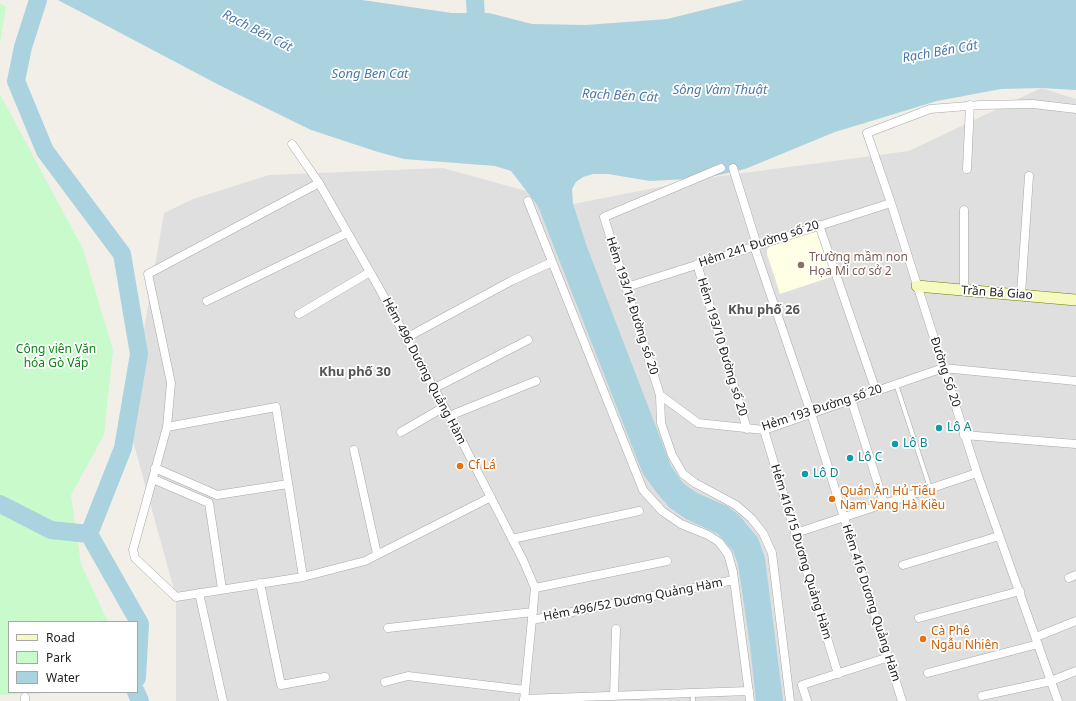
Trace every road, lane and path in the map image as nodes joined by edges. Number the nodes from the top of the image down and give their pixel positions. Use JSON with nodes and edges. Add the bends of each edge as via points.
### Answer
{"nodes":[{"id":1,"x":970,"y":105,"type":"junction"},
{"id":2,"x":1076,"y":109,"type":"edge"},
{"id":3,"x":292,"y":144,"type":"dead end"},
{"id":4,"x":721,"y":168,"type":"dead end"},
{"id":5,"x":733,"y":168,"type":"dead end"},
{"id":6,"x":967,"y":169,"type":"dead end"},
{"id":7,"x":1029,"y":176,"type":"dead end"},
{"id":8,"x":319,"y":183,"type":"junction"},
{"id":9,"x":528,"y":201,"type":"dead end"},
{"id":10,"x":892,"y":203,"type":"junction"},
{"id":11,"x":964,"y":210,"type":"dead end"},
{"id":12,"x":819,"y":225,"type":"junction"},
{"id":13,"x":347,"y":233,"type":"junction"},
{"id":14,"x":756,"y":245,"type":"junction"},
{"id":15,"x":552,"y":262,"type":"junction"},
{"id":16,"x":697,"y":264,"type":"junction"},
{"id":17,"x":370,"y":272,"type":"junction"},
{"id":18,"x":917,"y":286,"type":"junction"},
{"id":19,"x":627,"y":287,"type":"junction"},
{"id":20,"x":964,"y":290,"type":"junction"},
{"id":21,"x":1022,"y":294,"type":"junction"},
{"id":22,"x":1076,"y":300,"type":"edge"},
{"id":23,"x":207,"y":301,"type":"dead end"},
{"id":24,"x":300,"y":314,"type":"dead end"},
{"id":25,"x":406,"y":338,"type":"junction"},
{"id":26,"x":528,"y":340,"type":"dead end"},
{"id":27,"x":943,"y":368,"type":"junction"},
{"id":28,"x":536,"y":381,"type":"dead end"},
{"id":29,"x":1076,"y":381,"type":"edge"},
{"id":30,"x":896,"y":384,"type":"junction"},
{"id":31,"x":433,"y":389,"type":"junction"},
{"id":32,"x":876,"y":391,"type":"junction"},
{"id":33,"x":660,"y":395,"type":"junction"},
{"id":34,"x":851,"y":399,"type":"junction"},
{"id":35,"x":444,"y":407,"type":"junction"},
{"id":36,"x":811,"y":413,"type":"junction"},
{"id":37,"x":450,"y":416,"type":"junction"},
{"id":38,"x":167,"y":427,"type":"junction"},
{"id":39,"x":747,"y":429,"type":"junction"},
{"id":40,"x":764,"y":430,"type":"junction"},
{"id":41,"x":401,"y":432,"type":"dead end"},
{"id":42,"x":964,"y":435,"type":"junction"},
{"id":43,"x":1076,"y":444,"type":"edge"},
{"id":44,"x":354,"y":450,"type":"dead end"},
{"id":45,"x":155,"y":468,"type":"junction"},
{"id":46,"x":977,"y":473,"type":"junction"},
{"id":47,"x":153,"y":479,"type":"junction"},
{"id":48,"x":288,"y":484,"type":"junction"},
{"id":49,"x":930,"y":488,"type":"junction"},
{"id":50,"x":217,"y":495,"type":"junction"},
{"id":51,"x":491,"y":497,"type":"junction"},
{"id":52,"x":209,"y":503,"type":"junction"},
{"id":53,"x":884,"y":503,"type":"junction"},
{"id":54,"x":639,"y":511,"type":"dead end"},
{"id":55,"x":843,"y":516,"type":"junction"},
{"id":56,"x":796,"y":533,"type":"junction"},
{"id":57,"x":999,"y":536,"type":"junction"},
{"id":58,"x":512,"y":539,"type":"junction"},
{"id":59,"x":377,"y":554,"type":"junction"},
{"id":60,"x":667,"y":561,"type":"dead end"},
{"id":61,"x":904,"y":565,"type":"dead end"},
{"id":62,"x":303,"y":577,"type":"junction"},
{"id":63,"x":734,"y":580,"type":"junction"},
{"id":64,"x":260,"y":583,"type":"junction"},
{"id":65,"x":535,"y":588,"type":"junction"},
{"id":66,"x":222,"y":590,"type":"junction"},
{"id":67,"x":1020,"y":591,"type":"junction"},
{"id":68,"x":199,"y":593,"type":"junction"},
{"id":69,"x":533,"y":616,"type":"junction"},
{"id":70,"x":920,"y":618,"type":"dead end"},
{"id":71,"x":1076,"y":621,"type":"edge"},
{"id":72,"x":388,"y":628,"type":"dead end"},
{"id":73,"x":616,"y":629,"type":"dead end"},
{"id":74,"x":1037,"y":640,"type":"junction"},
{"id":75,"x":889,"y":657,"type":"junction"},
{"id":76,"x":1076,"y":671,"type":"edge"},
{"id":77,"x":928,"y":673,"type":"dead end"},
{"id":78,"x":838,"y":674,"type":"junction"},
{"id":79,"x":325,"y":677,"type":"dead end"},
{"id":80,"x":1051,"y":681,"type":"junction"},
{"id":81,"x":385,"y":682,"type":"dead end"},
{"id":82,"x":749,"y":691,"type":"junction"},
{"id":83,"x":614,"y":696,"type":"junction"},
{"id":84,"x":982,"y":696,"type":"dead end"},
{"id":85,"x":524,"y":697,"type":"edge"},
{"id":86,"x":693,"y":697,"type":"edge"},
{"id":87,"x":631,"y":698,"type":"edge"},
{"id":88,"x":223,"y":701,"type":"edge"},
{"id":89,"x":750,"y":701,"type":"edge"},
{"id":90,"x":790,"y":701,"type":"edge"},
{"id":91,"x":807,"y":701,"type":"edge"},
{"id":92,"x":902,"y":701,"type":"edge"},
{"id":93,"x":1058,"y":701,"type":"edge"}],
"edges":[{"from":1,"to":2,"type":"street","via":[[1033,104]]},
{"from":1,"to":6,"type":"street"},
{"from":1,"to":10,"type":"street","name":"Đường Số 20","via":[[930,109],[867,133]]},
{"from":3,"to":8,"type":"street","name":"Hẻm 496 Dương Quảng Hàm"},
{"from":4,"to":19,"type":"street","name":"Hẻm 193/14 Đường số 20","via":[[604,217]]},
{"from":5,"to":14,"type":"street","name":"Hẻm 416 Dương Quảng Hàm"},
{"from":7,"to":21,"type":"street"},
{"from":8,"to":13,"type":"street","name":"Hẻm 496 Dương Quảng Hàm"},
{"from":8,"to":38,"type":"street","via":[[151,271],[147,277],[171,383]]},
{"from":9,"to":15,"type":"street"},
{"from":10,"to":12,"type":"street","name":"Hẻm 241 Đường số 20"},
{"from":10,"to":18,"type":"street","name":"Đường Số 20"},
{"from":11,"to":20,"type":"street"},
{"from":12,"to":14,"type":"street","name":"Hẻm 241 Đường số 20"},
{"from":12,"to":32,"type":"street"},
{"from":13,"to":17,"type":"street","name":"Hẻm 496 Dương Quảng Hàm"},
{"from":13,"to":23,"type":"street"},
{"from":14,"to":16,"type":"street","name":"Hẻm 241 Đường số 20"},
{"from":14,"to":36,"type":"street","name":"Hẻm 416 Dương Quảng Hàm"},
{"from":15,"to":25,"type":"street","via":[[511,281]]},
{"from":15,"to":63,"type":"street","via":[[643,490],[662,511],[680,524],[719,542],[728,554]]},
{"from":16,"to":19,"type":"street","name":"Hẻm 241 Đường số 20"},
{"from":16,"to":39,"type":"street","name":"Hẻm 193/10 Đường số 20"},
{"from":17,"to":24,"type":"street"},
{"from":17,"to":25,"type":"street","name":"Hẻm 496 Dương Quảng Hàm"},
{"from":18,"to":20,"type":"street","name":"Trần Bá Giao"},
{"from":18,"to":27,"type":"street","name":"Đường Số 20"},
{"from":19,"to":33,"type":"street","name":"Hẻm 193/14 Đường số 20"},
{"from":20,"to":21,"type":"street","name":"Trần Bá Giao"},
{"from":21,"to":22,"type":"street","name":"Trần Bá Giao"},
{"from":25,"to":31,"type":"street","name":"Hẻm 496 Dương Quảng Hàm"},
{"from":26,"to":31,"type":"street"},
{"from":27,"to":29,"type":"street"},
{"from":27,"to":30,"type":"street","name":"Hẻm 193 Đường số 20"},
{"from":27,"to":42,"type":"street","name":"Đường Số 20"},
{"from":28,"to":37,"type":"street"},
{"from":30,"to":32,"type":"street","name":"Hẻm 193 Đường số 20"},
{"from":30,"to":49,"type":"lane"},
{"from":31,"to":35,"type":"street","name":"Hẻm 496 Dương Quảng Hàm"},
{"from":32,"to":34,"type":"street","name":"Hẻm 193 Đường số 20"},
{"from":33,"to":39,"type":"street","name":"Hẻm 193 Đường số 20","via":[[698,423]]},
{"from":33,"to":90,"type":"street","name":"Hẻm 193/14 Đường số 20","via":[[661,423],[672,454],[683,474],[736,505],[763,533],[772,553]]},
{"from":34,"to":36,"type":"street","name":"Hẻm 193 Đường số 20"},
{"from":34,"to":53,"type":"street"},
{"from":35,"to":37,"type":"street","name":"Hẻm 496 Dương Quảng Hàm"},
{"from":35,"to":41,"type":"street"},
{"from":36,"to":40,"type":"street","name":"Hẻm 193 Đường số 20"},
{"from":36,"to":55,"type":"street","name":"Hẻm 416 Dương Quảng Hàm"},
{"from":37,"to":51,"type":"street","name":"Hẻm 496 Dương Quảng Hàm"},
{"from":38,"to":45,"type":"street"},
{"from":38,"to":48,"type":"street","via":[[276,407]]},
{"from":39,"to":40,"type":"street","name":"Hẻm 193 Đường số 20"},
{"from":40,"to":56,"type":"street","name":"Hẻm 416/15 Dương Quảng Hàm"},
{"from":42,"to":43,"type":"street"},
{"from":42,"to":46,"type":"street","name":"Đường Số 20"},
{"from":44,"to":59,"type":"street"},
{"from":45,"to":47,"type":"street"},
{"from":45,"to":50,"type":"street"},
{"from":46,"to":49,"type":"street"},
{"from":46,"to":57,"type":"street","name":"Đường Số 20"},
{"from":47,"to":52,"type":"street"},
{"from":47,"to":68,"type":"street","via":[[134,550],[135,558],[176,597]]},
{"from":48,"to":50,"type":"street"},
{"from":48,"to":62,"type":"street"},
{"from":49,"to":53,"type":"street"},
{"from":50,"to":52,"type":"street"},
{"from":51,"to":58,"type":"street","name":"Hẻm 496 Dương Quảng Hàm"},
{"from":51,"to":59,"type":"street"},
{"from":52,"to":66,"type":"street"},
{"from":53,"to":55,"type":"street"},
{"from":54,"to":58,"type":"street"},
{"from":55,"to":56,"type":"street"},
{"from":55,"to":75,"type":"street","name":"Hẻm 416 Dương Quảng Hàm"},
{"from":56,"to":78,"type":"street","name":"Hẻm 416/15 Dương Quảng Hàm"},
{"from":57,"to":61,"type":"street"},
{"from":57,"to":67,"type":"street","name":"Đường Số 20"},
{"from":58,"to":65,"type":"street","name":"Hẻm 496 Dương Quảng Hàm"},
{"from":59,"to":62,"type":"street","via":[[365,561]]},
{"from":60,"to":65,"type":"street"},
{"from":62,"to":64,"type":"street"},
{"from":63,"to":69,"type":"street","name":"Hẻm 496/52 Dương Quảng Hàm"},
{"from":63,"to":82,"type":"street"},
{"from":64,"to":66,"type":"street"},
{"from":64,"to":79,"type":"street","via":[[281,685]]},
{"from":65,"to":69,"type":"street","name":"Hẻm 496 Dương Quảng Hàm"},
{"from":66,"to":68,"type":"street"},
{"from":67,"to":70,"type":"street"},
{"from":67,"to":74,"type":"street","name":"Đường Số 20"},
{"from":68,"to":88,"type":"street"},
{"from":69,"to":72,"type":"street","name":"Hẻm 496/52 Dương Quảng Hàm"},
{"from":69,"to":85,"type":"street","name":"Hẻm 496 Dương Quảng Hàm"},
{"from":71,"to":74,"type":"street"},
{"from":73,"to":83,"type":"street"},
{"from":74,"to":77,"type":"street"},
{"from":74,"to":80,"type":"street","name":"Đường Số 20"},
{"from":75,"to":78,"type":"street"},
{"from":75,"to":92,"type":"street","name":"Hẻm 416 Dương Quảng Hàm"},
{"from":76,"to":80,"type":"street"},
{"from":78,"to":91,"type":"street","via":[[802,685]]},
{"from":80,"to":84,"type":"street"},
{"from":80,"to":93,"type":"street","name":"Đường Số 20"},
{"from":81,"to":85,"type":"street","via":[[408,676]]},
{"from":82,"to":86,"type":"street"},
{"from":82,"to":89,"type":"street"},
{"from":83,"to":85,"type":"street"},
{"from":83,"to":87,"type":"street"},
{"from":86,"to":87,"type":"street"}]}
